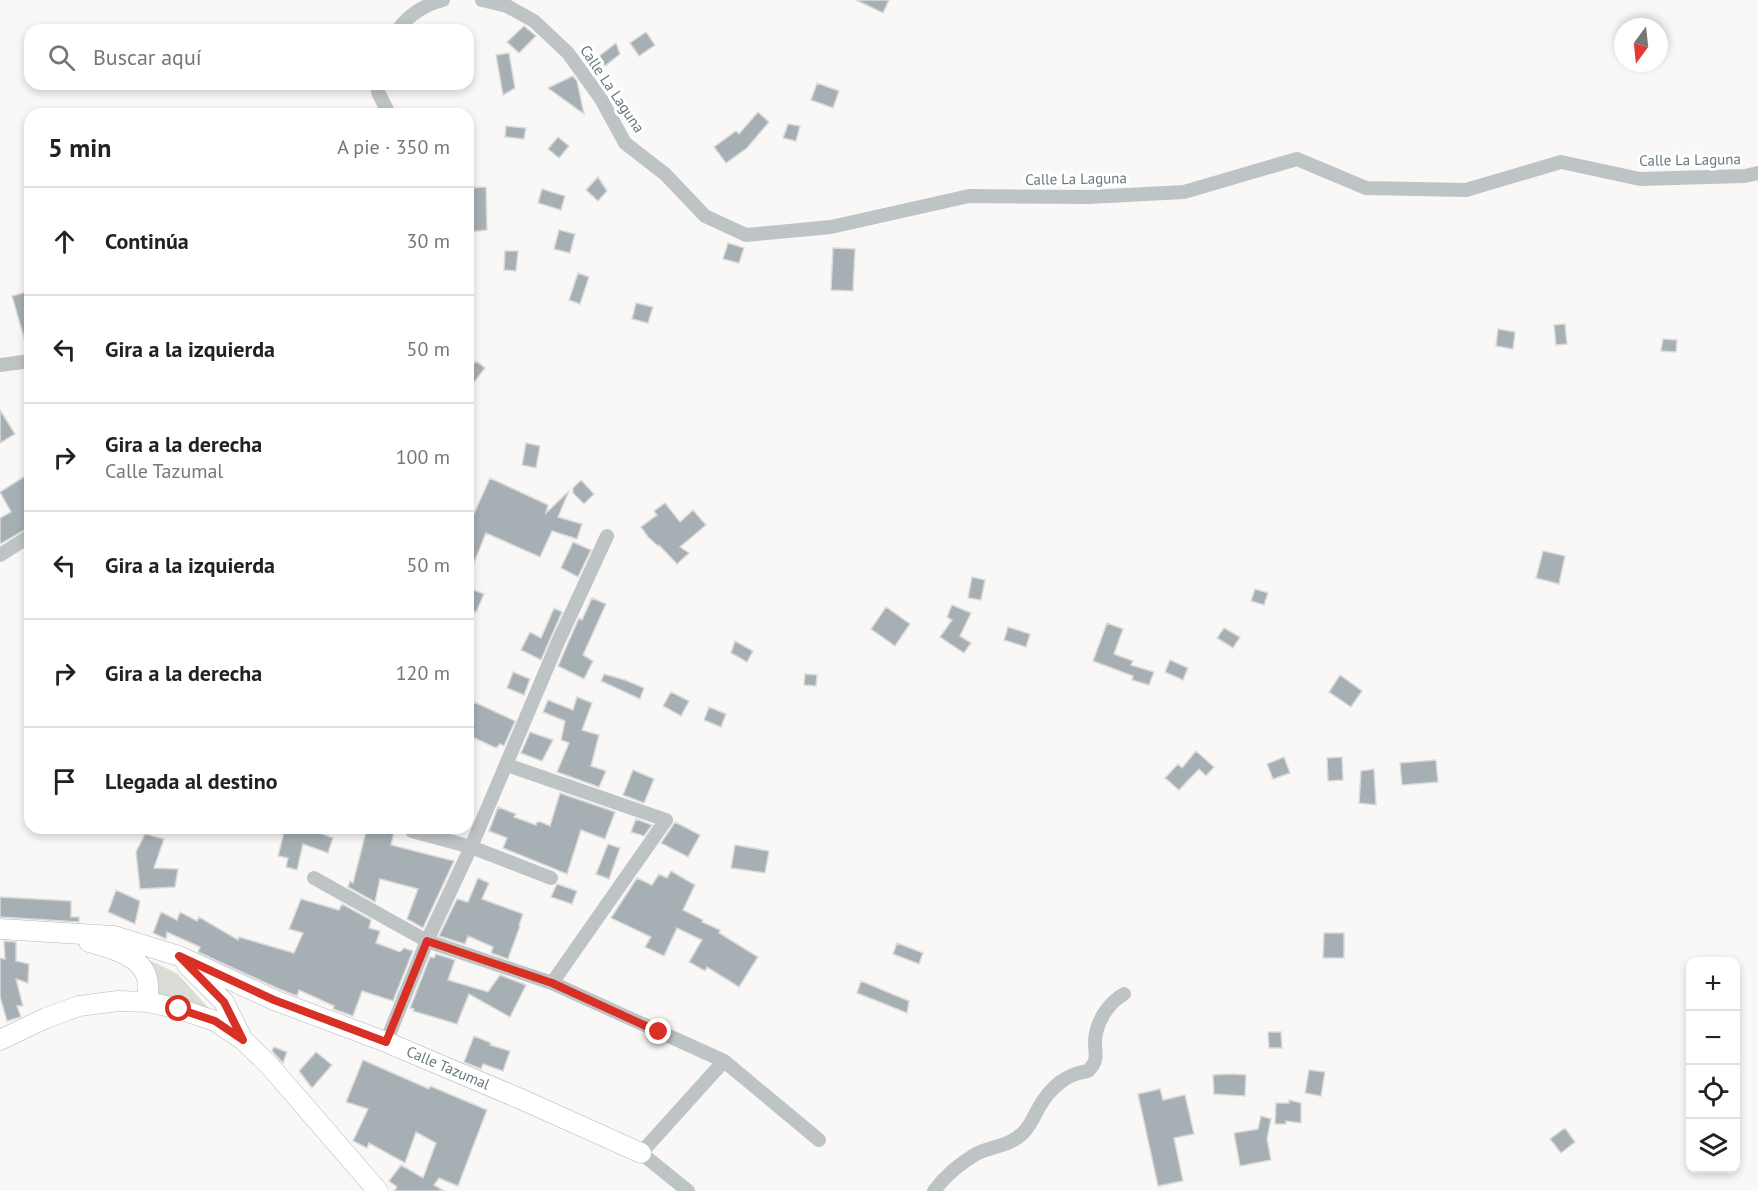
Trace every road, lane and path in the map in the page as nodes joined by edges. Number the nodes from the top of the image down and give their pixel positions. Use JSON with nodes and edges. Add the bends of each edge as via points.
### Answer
{"nodes":[{"id":1,"x":443,"y":0,"type":"edge"},
{"id":2,"x":482,"y":0,"type":"edge"},
{"id":3,"x":402,"y":24,"type":"edge"},
{"id":4,"x":378,"y":90,"type":"edge"},
{"id":5,"x":386,"y":108,"type":"edge"},
{"id":6,"x":1758,"y":173,"type":"edge"},
{"id":7,"x":24,"y":362,"type":"edge"},
{"id":8,"x":0,"y":365,"type":"edge"},
{"id":9,"x":607,"y":536,"type":"dead end"},
{"id":10,"x":24,"y":540,"type":"edge"},
{"id":11,"x":0,"y":555,"type":"edge"},
{"id":12,"x":507,"y":765,"type":"junction"},
{"id":13,"x":423,"y":834,"type":"edge"},
{"id":14,"x":471,"y":847,"type":"junction"},
{"id":15,"x":314,"y":878,"type":"dead end"},
{"id":16,"x":551,"y":878,"type":"dead end"},
{"id":17,"x":0,"y":929,"type":"edge"},
{"id":18,"x":58,"y":932,"type":"junction"},
{"id":19,"x":427,"y":941,"type":"junction"},
{"id":20,"x":179,"y":956,"type":"junction"},
{"id":21,"x":552,"y":983,"type":"junction"},
{"id":22,"x":1124,"y":994,"type":"dead end"},
{"id":23,"x":148,"y":1002,"type":"junction"},
{"id":24,"x":0,"y":1040,"type":"edge"},
{"id":25,"x":243,"y":1040,"type":"junction"},
{"id":26,"x":386,"y":1042,"type":"junction"},
{"id":27,"x":724,"y":1061,"type":"junction"},
{"id":28,"x":819,"y":1140,"type":"dead end"},
{"id":29,"x":641,"y":1153,"type":"junction"},
{"id":30,"x":378,"y":1191,"type":"edge"},
{"id":31,"x":688,"y":1191,"type":"edge"},
{"id":32,"x":934,"y":1191,"type":"edge"}],
"edges":[{"from":1,"to":3,"type":"street","via":[[431,3]]},
{"from":2,"to":6,"type":"street","name":"Calle La Laguna","via":[[507,6],[534,21],[568,53],[626,143],[665,174],[705,216],[746,235],[831,227],[969,196],[1089,197],[1184,192],[1297,159],[1366,189],[1466,190],[1561,162],[1640,179]]},
{"from":4,"to":5,"type":"street"},
{"from":7,"to":8,"type":"street"},
{"from":9,"to":12,"type":"street"},
{"from":10,"to":11,"type":"street"},
{"from":12,"to":14,"type":"street"},
{"from":12,"to":21,"type":"street","via":[[666,820]]},
{"from":13,"to":14,"type":"street"},
{"from":14,"to":16,"type":"street"},
{"from":14,"to":19,"type":"street"},
{"from":15,"to":19,"type":"street"},
{"from":17,"to":18,"type":"main road"},
{"from":18,"to":20,"type":"main road","name":"Calle Tazumal","via":[[114,936]]},
{"from":18,"to":23,"type":"main road","via":[[135,960],[148,979]]},
{"from":19,"to":21,"type":"street"},
{"from":19,"to":26,"type":"street"},
{"from":20,"to":25,"type":"main road","via":[[224,1002]]},
{"from":20,"to":26,"type":"main road","name":"Calle Tazumal","via":[[274,1000]]},
{"from":21,"to":27,"type":"street"},
{"from":22,"to":32,"type":"street","via":[[1106,1008],[1095,1040],[1095,1064],[1088,1071],[1060,1081],[1016,1139],[976,1154]]},
{"from":23,"to":24,"type":"main road","via":[[79,1006]]},
{"from":23,"to":25,"type":"main road","via":[[215,1021]]},
{"from":25,"to":30,"type":"main road"},
{"from":26,"to":29,"type":"main road","name":"Calle Tazumal"},
{"from":27,"to":28,"type":"street"},
{"from":27,"to":29,"type":"street"},
{"from":29,"to":31,"type":"street","name":"Calle Tazumal"}]}
